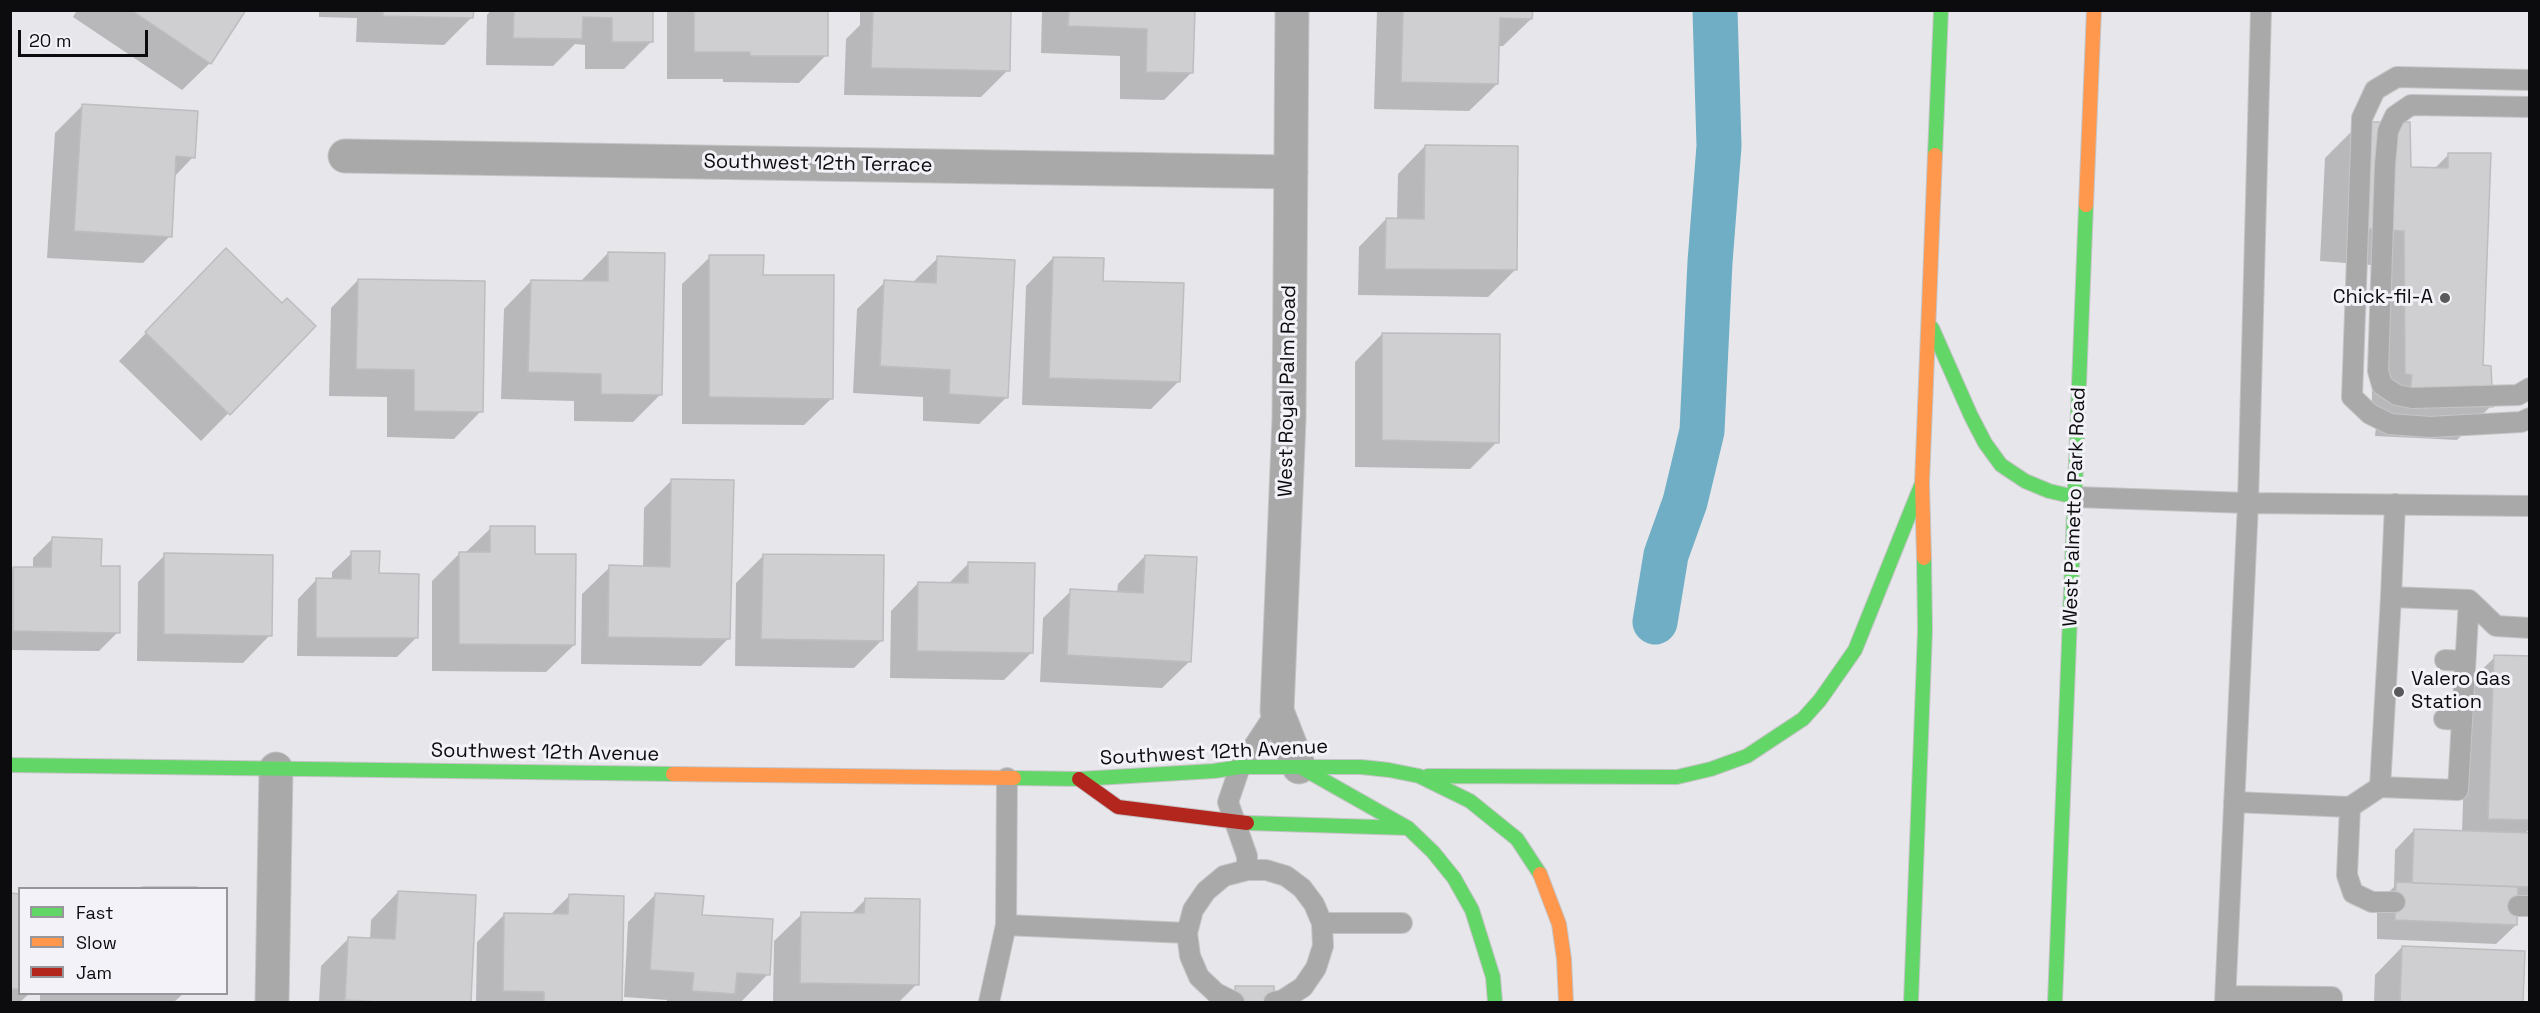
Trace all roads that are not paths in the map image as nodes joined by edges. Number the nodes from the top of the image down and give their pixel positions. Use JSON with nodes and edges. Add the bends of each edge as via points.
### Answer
{"nodes":[{"id":1,"x":1292,"y":10,"type":"edge"},
{"id":2,"x":1941,"y":10,"type":"edge"},
{"id":3,"x":2094,"y":10,"type":"edge"},
{"id":4,"x":2261,"y":10,"type":"edge"},
{"id":5,"x":2529,"y":80,"type":"edge"},
{"id":6,"x":2529,"y":106,"type":"edge"},
{"id":7,"x":345,"y":156,"type":"dead end"},
{"id":8,"x":1291,"y":172,"type":"junction"},
{"id":9,"x":1929,"y":321,"type":"junction"},
{"id":10,"x":2529,"y":388,"type":"edge"},
{"id":11,"x":2529,"y":418,"type":"edge"},
{"id":12,"x":1922,"y":483,"type":"junction"},
{"id":13,"x":2075,"y":497,"type":"junction"},
{"id":14,"x":2248,"y":502,"type":"junction"},
{"id":15,"x":2395,"y":504,"type":"junction"},
{"id":16,"x":2529,"y":506,"type":"edge"},
{"id":17,"x":2391,"y":597,"type":"junction"},
{"id":18,"x":2469,"y":600,"type":"junction"},
{"id":19,"x":2529,"y":628,"type":"edge"},
{"id":20,"x":2445,"y":660,"type":"dead end"},
{"id":21,"x":2465,"y":661,"type":"junction"},
{"id":22,"x":1277,"y":711,"type":"junction"},
{"id":23,"x":10,"y":765,"type":"edge"},
{"id":24,"x":1240,"y":767,"type":"junction"},
{"id":25,"x":1299,"y":767,"type":"junction"},
{"id":26,"x":276,"y":769,"type":"junction"},
{"id":27,"x":1419,"y":776,"type":"junction"},
{"id":28,"x":1007,"y":778,"type":"junction"},
{"id":29,"x":1079,"y":779,"type":"junction"},
{"id":30,"x":2380,"y":787,"type":"junction"},
{"id":31,"x":2234,"y":802,"type":"junction"},
{"id":32,"x":2350,"y":807,"type":"junction"},
{"id":33,"x":1236,"y":824,"type":"junction"},
{"id":34,"x":1408,"y":828,"type":"junction"},
{"id":35,"x":1247,"y":870,"type":"junction"},
{"id":36,"x":2395,"y":902,"type":"dead end"},
{"id":37,"x":1322,"y":922,"type":"junction"},
{"id":38,"x":1402,"y":923,"type":"dead end"},
{"id":39,"x":1006,"y":925,"type":"junction"},
{"id":40,"x":1187,"y":933,"type":"junction"},
{"id":41,"x":2226,"y":999,"type":"edge"},
{"id":42,"x":272,"y":1002,"type":"edge"},
{"id":43,"x":989,"y":1002,"type":"edge"},
{"id":44,"x":1234,"y":1002,"type":"edge"},
{"id":45,"x":1274,"y":1002,"type":"edge"},
{"id":46,"x":1495,"y":1002,"type":"edge"},
{"id":47,"x":1566,"y":1002,"type":"edge"},
{"id":48,"x":1911,"y":1002,"type":"edge"},
{"id":49,"x":2055,"y":1002,"type":"edge"},
{"id":50,"x":2332,"y":1002,"type":"edge"}],
"edges":[{"from":1,"to":8,"type":"street","name":"West Royal Palm Road"},
{"from":2,"to":9,"type":"street"},
{"from":3,"to":13,"type":"street","name":"West Palmetto Park Road"},
{"from":4,"to":14,"type":"lane"},
{"from":5,"to":11,"type":"lane","via":[[2397,77],[2375,90],[2362,118],[2352,397],[2370,414],[2390,424],[2430,427],[2521,422]]},
{"from":6,"to":10,"type":"lane","via":[[2411,105],[2396,116],[2388,131],[2385,165],[2378,371],[2382,385],[2397,395],[2412,398],[2518,395]]},
{"from":7,"to":8,"type":"street","name":"Southwest 12th Terrace"},
{"from":8,"to":22,"type":"street","name":"West Royal Palm Road","via":[[1289,419]]},
{"from":9,"to":12,"type":"street"},
{"from":9,"to":13,"type":"street","via":[[1971,416],[2001,465],[2025,481]]},
{"from":12,"to":27,"type":"street","via":[[1855,650],[1803,719],[1747,756],[1677,777]]},
{"from":12,"to":48,"type":"street","via":[[1925,631]]},
{"from":13,"to":14,"type":"lane"},
{"from":13,"to":49,"type":"street","name":"West Palmetto Park Road"},
{"from":14,"to":15,"type":"lane"},
{"from":14,"to":31,"type":"lane"},
{"from":15,"to":16,"type":"lane"},
{"from":15,"to":17,"type":"lane"},
{"from":17,"to":18,"type":"lane"},
{"from":17,"to":30,"type":"lane","via":[[2395,658]]},
{"from":18,"to":19,"type":"lane","via":[[2496,626]]},
{"from":18,"to":21,"type":"lane"},
{"from":20,"to":21,"type":"lane"},
{"from":21,"to":30,"type":"lane","via":[[2453,720],[2458,790]]},
{"from":22,"to":24,"type":"lane"},
{"from":22,"to":25,"type":"street","name":"West Royal Palm Road"},
{"from":23,"to":26,"type":"street","name":"Southwest 12th Avenue"},
{"from":24,"to":25,"type":"street","name":"Southwest 12th Avenue"},
{"from":24,"to":29,"type":"street","name":"Southwest 12th Avenue"},
{"from":24,"to":33,"type":"lane","via":[[1228,802]]},
{"from":25,"to":27,"type":"street","name":"Southwest 12th Avenue","via":[[1361,767]]},
{"from":25,"to":34,"type":"street"},
{"from":26,"to":28,"type":"street","name":"Southwest 12th Avenue"},
{"from":26,"to":42,"type":"street"},
{"from":27,"to":47,"type":"street","name":"Southwest 12th Avenue","via":[[1470,801],[1517,839],[1534,862],[1559,924]]},
{"from":28,"to":29,"type":"street","name":"Southwest 12th Avenue"},
{"from":28,"to":39,"type":"lane"},
{"from":29,"to":33,"type":"street","name":"Southwest 12th Avenue","via":[[1118,807]]},
{"from":30,"to":32,"type":"lane"},
{"from":31,"to":32,"type":"lane"},
{"from":31,"to":41,"type":"lane"},
{"from":32,"to":36,"type":"lane","via":[[2347,875],[2353,893],[2372,902]]},
{"from":33,"to":34,"type":"street","name":"Southwest 12th Avenue"},
{"from":33,"to":35,"type":"lane","via":[[1247,856]]},
{"from":34,"to":46,"type":"street","via":[[1454,878],[1472,910],[1493,977]]},
{"from":35,"to":37,"type":"lane","via":[[1286,876],[1302,888]]},
{"from":35,"to":40,"type":"lane","via":[[1224,876],[1206,891],[1193,910]]},
{"from":37,"to":38,"type":"lane"},
{"from":37,"to":45,"type":"lane","via":[[1323,946],[1316,968],[1302,987]]},
{"from":39,"to":40,"type":"lane"},
{"from":39,"to":43,"type":"lane"},
{"from":40,"to":44,"type":"lane","via":[[1190,956],[1199,977],[1216,993]]},
{"from":41,"to":50,"type":"lane","via":[[2332,997]]}]}
